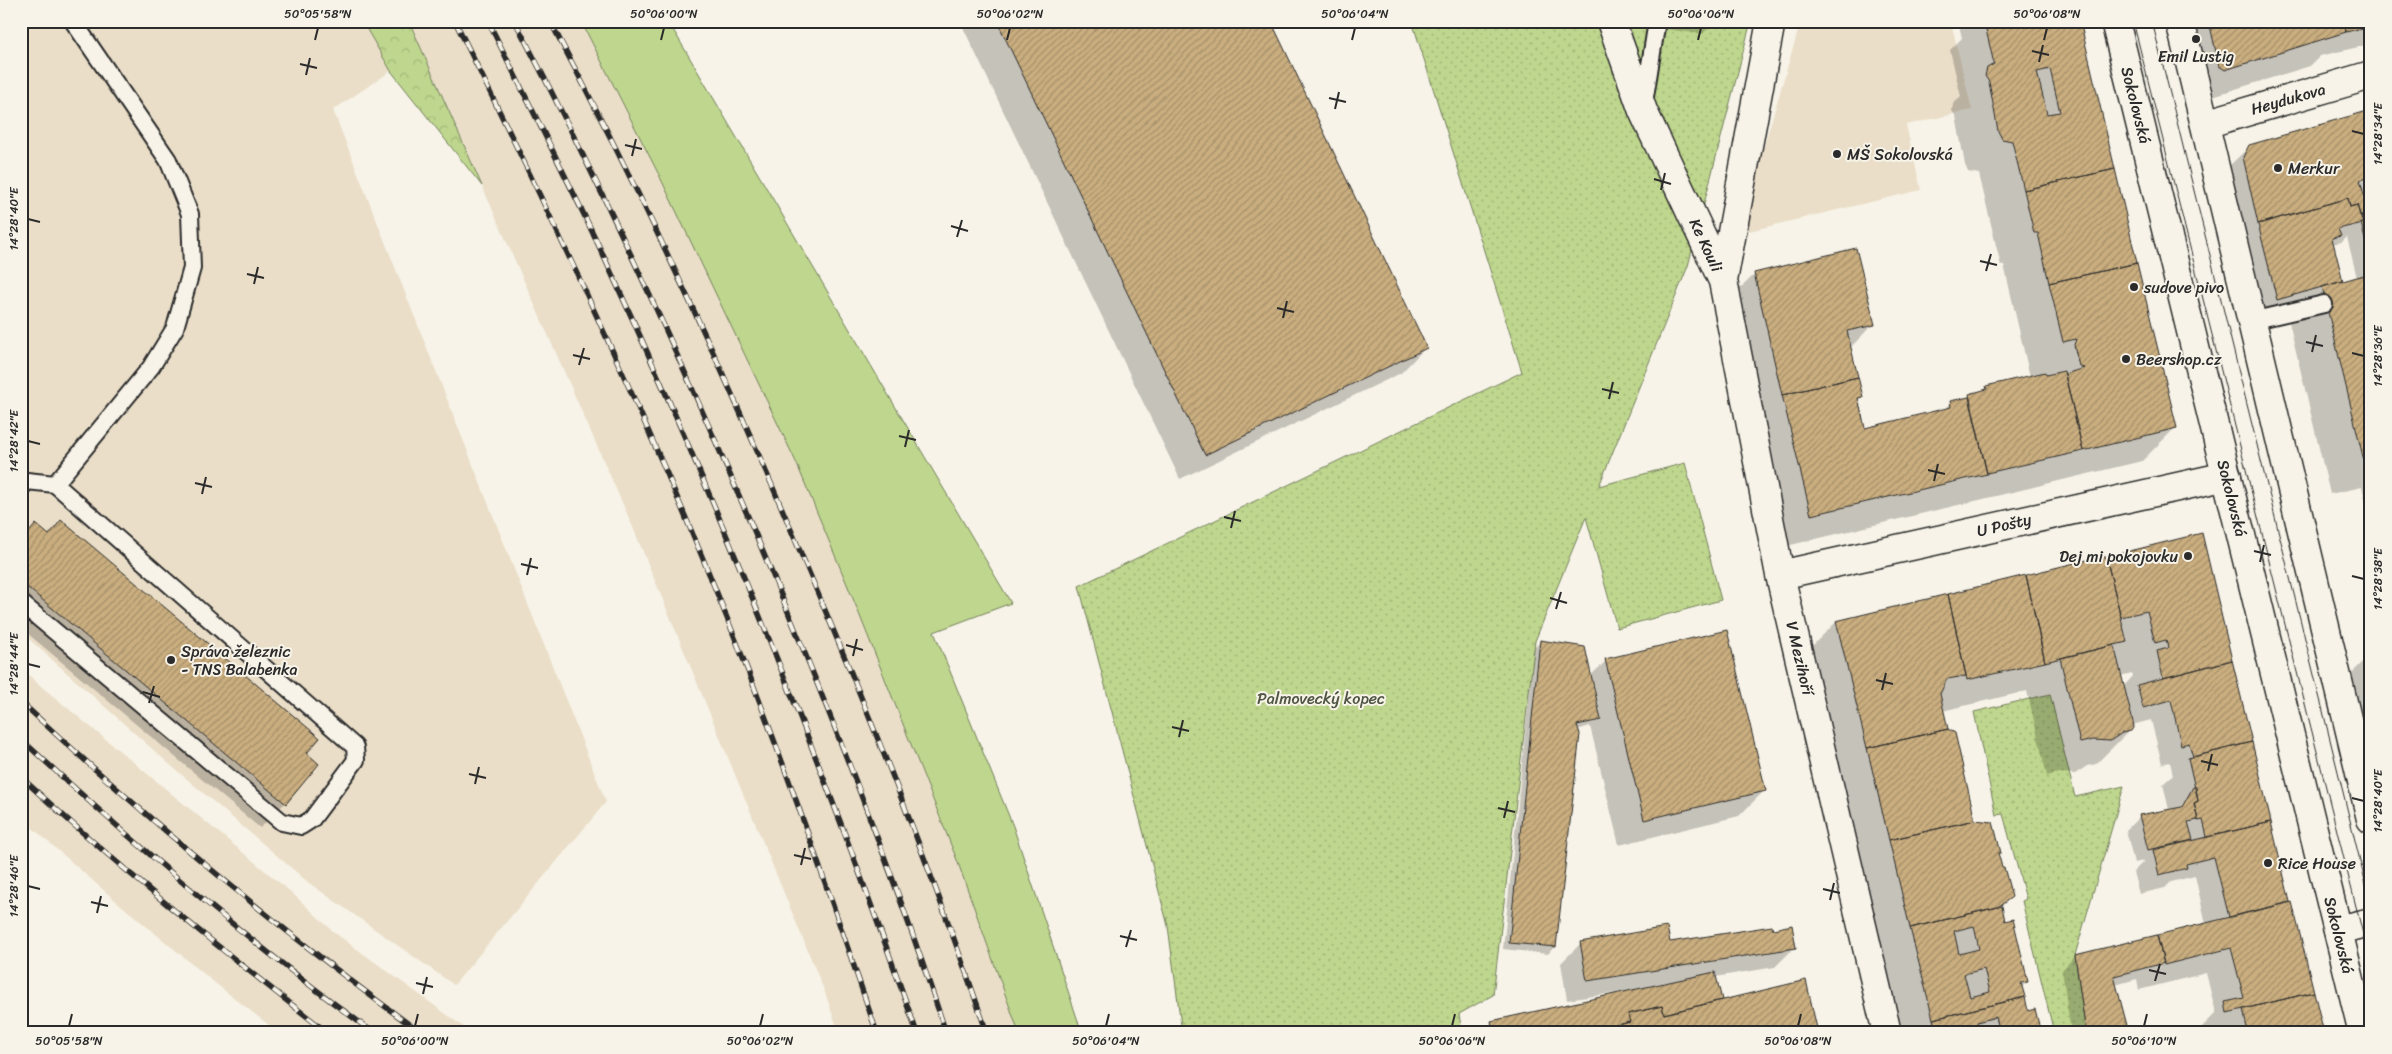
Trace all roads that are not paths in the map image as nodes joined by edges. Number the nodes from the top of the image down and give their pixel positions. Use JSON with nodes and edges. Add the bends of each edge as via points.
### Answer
{"nodes":[{"id":1,"x":73,"y":21,"type":"edge"},
{"id":2,"x":1611,"y":21,"type":"edge"},
{"id":3,"x":1657,"y":21,"type":"edge"},
{"id":4,"x":1771,"y":21,"type":"edge"},
{"id":5,"x":2115,"y":21,"type":"edge"},
{"id":6,"x":2180,"y":21,"type":"edge"},
{"id":7,"x":2371,"y":75,"type":"edge"},
{"id":8,"x":1643,"y":111,"type":"junction"},
{"id":9,"x":2205,"y":124,"type":"junction"},
{"id":10,"x":1722,"y":281,"type":"junction"},
{"id":11,"x":2324,"y":304,"type":"dead end"},
{"id":12,"x":2251,"y":321,"type":"junction"},
{"id":13,"x":2227,"y":476,"type":"junction"},
{"id":14,"x":55,"y":484,"type":"junction"},
{"id":15,"x":21,"y":488,"type":"edge"},
{"id":16,"x":1780,"y":575,"type":"junction"},
{"id":17,"x":21,"y":602,"type":"edge"},
{"id":18,"x":2371,"y":819,"type":"edge"},
{"id":19,"x":2371,"y":922,"type":"edge"},
{"id":20,"x":2338,"y":930,"type":"junction"},
{"id":21,"x":1888,"y":1033,"type":"edge"},
{"id":22,"x":2363,"y":1033,"type":"edge"}],
"edges":[{"from":1,"to":14,"type":"lane","via":[[168,160],[190,214],[192,268],[175,328],[151,367]]},
{"from":2,"to":8,"type":"street","name":"Ke Kouli"},
{"from":3,"to":8,"type":"lane"},
{"from":4,"to":10,"type":"street","name":"Ke Kouli"},
{"from":5,"to":13,"type":"street","name":"Sokolovská"},
{"from":6,"to":9,"type":"street"},
{"from":7,"to":9,"type":"street","name":"Heydukova"},
{"from":8,"to":10,"type":"street","name":"Ke Kouli"},
{"from":9,"to":12,"type":"street"},
{"from":10,"to":16,"type":"street","name":"V Mezihoří"},
{"from":11,"to":12,"type":"lane"},
{"from":12,"to":18,"type":"street"},
{"from":13,"to":16,"type":"street","name":"U Pošty"},
{"from":13,"to":20,"type":"street","name":"Sokolovská"},
{"from":14,"to":15,"type":"lane","via":[[27,481]]},
{"from":14,"to":17,"type":"lane","via":[[356,747],[356,760],[312,819],[301,826],[282,822]]},
{"from":16,"to":21,"type":"street","name":"V Mezihoří"},
{"from":19,"to":20,"type":"street"},
{"from":20,"to":22,"type":"street","name":"Sokolovská"}]}
